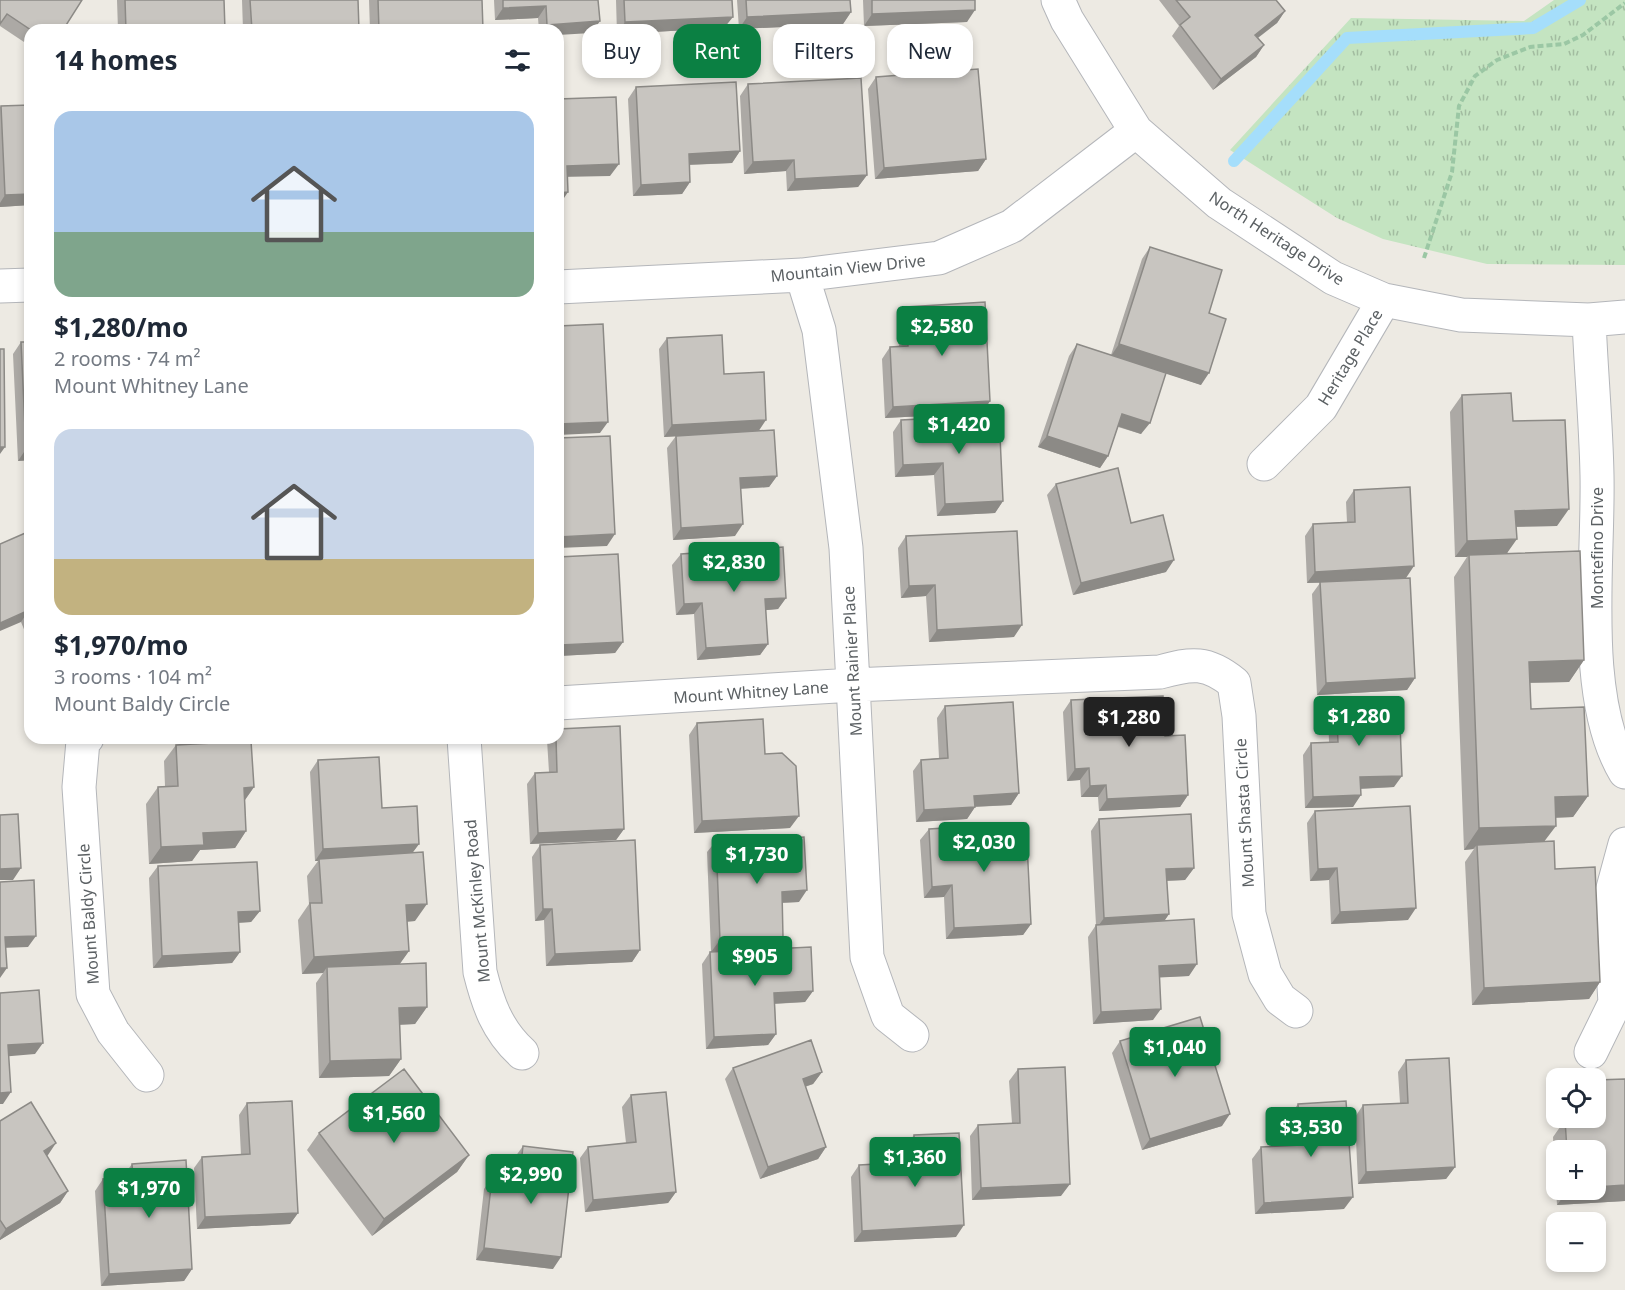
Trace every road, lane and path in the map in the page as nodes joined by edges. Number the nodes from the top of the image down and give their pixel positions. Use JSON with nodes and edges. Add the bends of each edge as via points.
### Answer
{"nodes":[{"id":1,"x":1058,"y":0,"type":"edge"},
{"id":2,"x":1625,"y":3,"type":"edge"},
{"id":3,"x":1136,"y":131,"type":"junction"},
{"id":4,"x":1424,"y":258,"type":"dead end"},
{"id":5,"x":802,"y":275,"type":"junction"},
{"id":6,"x":24,"y":285,"type":"edge"},
{"id":7,"x":0,"y":286,"type":"edge"},
{"id":8,"x":564,"y":287,"type":"edge"},
{"id":9,"x":1384,"y":300,"type":"junction"},
{"id":10,"x":1625,"y":317,"type":"edge"},
{"id":11,"x":1588,"y":320,"type":"junction"},
{"id":12,"x":1264,"y":464,"type":"dead end"},
{"id":13,"x":1160,"y":672,"type":"joint"},
{"id":14,"x":854,"y":685,"type":"junction"},
{"id":15,"x":564,"y":704,"type":"edge"},
{"id":16,"x":83,"y":744,"type":"edge"},
{"id":17,"x":464,"y":744,"type":"edge"},
{"id":18,"x":1625,"y":772,"type":"edge"},
{"id":19,"x":1625,"y":844,"type":"edge"},
{"id":20,"x":1296,"y":1011,"type":"dead end"},
{"id":21,"x":912,"y":1035,"type":"dead end"},
{"id":22,"x":1591,"y":1052,"type":"dead end"},
{"id":23,"x":522,"y":1053,"type":"dead end"},
{"id":24,"x":147,"y":1075,"type":"dead end"}],
"edges":[{"from":1,"to":3,"type":"street","name":"North Heritage Drive"},
{"from":2,"to":4,"type":"path","via":[[1583,35],[1564,44],[1530,47],[1497,60],[1475,76],[1459,106],[1452,172]]},
{"from":3,"to":5,"type":"street","name":"Mountain View Drive","via":[[1012,226],[939,258]]},
{"from":3,"to":9,"type":"street","name":"North Heritage Drive","via":[[1219,203],[1333,278]]},
{"from":5,"to":8,"type":"street","name":"Mountain View Drive"},
{"from":5,"to":14,"type":"street","name":"Mount Rainier Place","via":[[819,330],[846,548]]},
{"from":6,"to":7,"type":"street"},
{"from":9,"to":11,"type":"street","name":"North Heritage Drive","via":[[1461,315]]},
{"from":9,"to":12,"type":"street","name":"Heritage Place","via":[[1321,407]]},
{"from":10,"to":11,"type":"street","name":"North Heritage Drive"},
{"from":11,"to":18,"type":"street","name":"Montefino Drive","via":[[1597,474],[1596,665],[1608,732]]},
{"from":13,"to":14,"type":"street","name":"Mount Whitney Lane"},
{"from":13,"to":20,"type":"street","name":"Mount Shasta Circle","via":[[1190,663],[1218,670],[1234,683],[1249,914],[1265,974],[1280,999]]},
{"from":14,"to":15,"type":"street","name":"Mount Whitney Lane"},
{"from":14,"to":21,"type":"street","name":"Mount Rainier Place","via":[[867,957],[888,1016]]},
{"from":16,"to":24,"type":"street","name":"Mount Baldy Circle","via":[[79,787],[93,994],[113,1032]]},
{"from":17,"to":23,"type":"street","name":"Mount McKinley Road","via":[[480,972],[489,1007],[500,1029]]},
{"from":19,"to":22,"type":"street","via":[[1609,903],[1615,1003]]}]}
